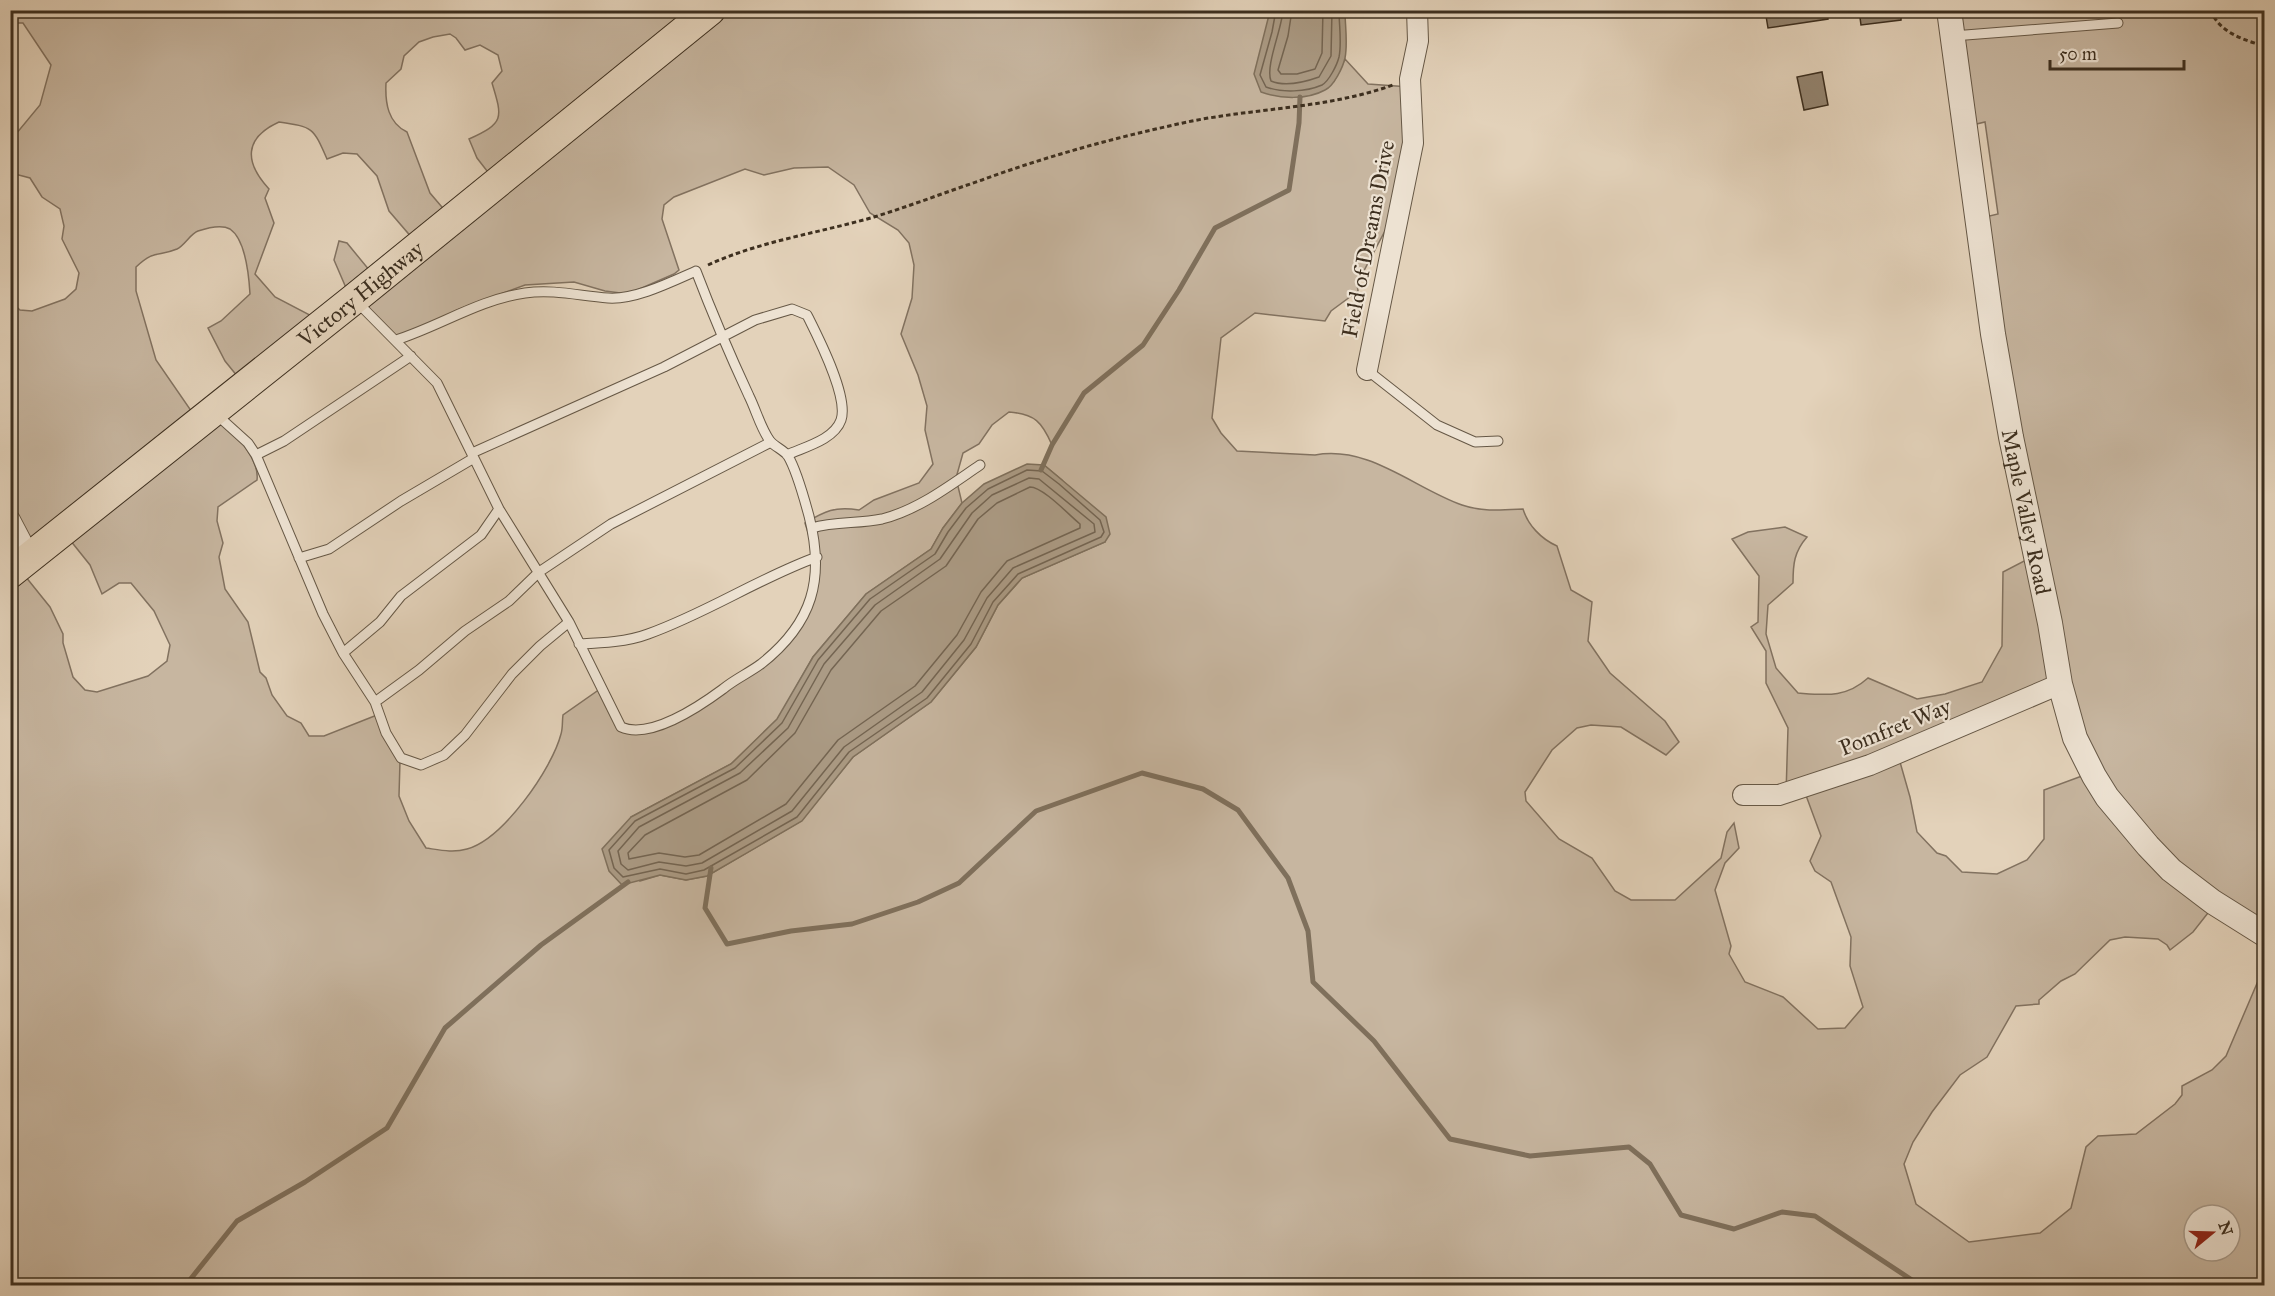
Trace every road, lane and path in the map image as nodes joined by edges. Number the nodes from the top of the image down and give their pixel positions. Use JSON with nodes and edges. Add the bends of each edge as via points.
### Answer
{"nodes":[{"id":1,"x":710,"y":10,"type":"edge"},
{"id":2,"x":1417,"y":10,"type":"edge"},
{"id":3,"x":1949,"y":10,"type":"edge"},
{"id":4,"x":2211,"y":10,"type":"edge"},
{"id":5,"x":2118,"y":23,"type":"dead end"},
{"id":6,"x":1953,"y":36,"type":"junction"},
{"id":7,"x":2265,"y":46,"type":"edge"},
{"id":8,"x":1410,"y":79,"type":"junction"},
{"id":9,"x":696,"y":271,"type":"junction"},
{"id":10,"x":354,"y":299,"type":"junction"},
{"id":11,"x":722,"y":336,"type":"junction"},
{"id":12,"x":396,"y":340,"type":"junction"},
{"id":13,"x":411,"y":356,"type":"junction"},
{"id":14,"x":1367,"y":370,"type":"joint"},
{"id":15,"x":213,"y":412,"type":"junction"},
{"id":16,"x":1498,"y":441,"type":"dead end"},
{"id":17,"x":771,"y":442,"type":"junction"},
{"id":18,"x":256,"y":455,"type":"junction"},
{"id":19,"x":787,"y":455,"type":"junction"},
{"id":20,"x":473,"y":456,"type":"junction"},
{"id":21,"x":980,"y":465,"type":"dead end"},
{"id":22,"x":499,"y":509,"type":"junction"},
{"id":23,"x":10,"y":520,"type":"edge"},
{"id":24,"x":812,"y":528,"type":"junction"},
{"id":25,"x":817,"y":557,"type":"junction"},
{"id":26,"x":299,"y":558,"type":"junction"},
{"id":27,"x":20,"y":565,"type":"edge"},
{"id":28,"x":539,"y":572,"type":"junction"},
{"id":29,"x":569,"y":622,"type":"junction"},
{"id":30,"x":579,"y":644,"type":"junction"},
{"id":31,"x":343,"y":653,"type":"junction"},
{"id":32,"x":2060,"y":684,"type":"junction"},
{"id":33,"x":375,"y":702,"type":"junction"},
{"id":34,"x":1743,"y":795,"type":"dead end"},
{"id":35,"x":2265,"y":934,"type":"edge"}],
"edges":[{"from":1,"to":10,"type":"main road","name":"Victory Highway"},
{"from":2,"to":8,"type":"street","name":"Field of Dreams Drive","via":[[1418,41]]},
{"from":3,"to":6,"type":"street","name":"Maple Valley Road"},
{"from":4,"to":7,"type":"path","via":[[2214,20],[2236,37]]},
{"from":5,"to":6,"type":"lane"},
{"from":6,"to":32,"type":"street","name":"Maple Valley Road","via":[[1993,334]]},
{"from":8,"to":9,"type":"path","via":[[1357,96],[1193,121],[1091,145],[872,217],[724,258]]},
{"from":8,"to":14,"type":"street","name":"Field of Dreams Drive","via":[[1413,143]]},
{"from":9,"to":11,"type":"lane"},
{"from":9,"to":12,"type":"lane","via":[[621,298],[550,291],[525,293],[475,305]]},
{"from":10,"to":12,"type":"lane"},
{"from":10,"to":15,"type":"main road","name":"Victory Highway"},
{"from":11,"to":17,"type":"lane"},
{"from":11,"to":19,"type":"lane","via":[[755,320],[792,309],[807,315],[841,395],[841,420],[821,440]]},
{"from":11,"to":20,"type":"lane"},
{"from":12,"to":13,"type":"lane"},
{"from":13,"to":18,"type":"lane","via":[[284,441]]},
{"from":13,"to":20,"type":"lane","via":[[437,383]]},
{"from":14,"to":16,"type":"lane","via":[[1437,425],[1475,442]]},
{"from":15,"to":18,"type":"lane"},
{"from":15,"to":27,"type":"main road","name":"Victory Highway"},
{"from":17,"to":19,"type":"lane"},
{"from":17,"to":28,"type":"lane","via":[[611,524]]},
{"from":18,"to":26,"type":"lane"},
{"from":19,"to":24,"type":"lane"},
{"from":20,"to":22,"type":"lane"},
{"from":20,"to":26,"type":"lane","via":[[329,549]]},
{"from":21,"to":24,"type":"lane","via":[[924,502],[899,513],[882,519]]},
{"from":22,"to":28,"type":"lane"},
{"from":22,"to":31,"type":"lane","via":[[481,535],[401,596],[380,622]]},
{"from":23,"to":27,"type":"street"},
{"from":24,"to":25,"type":"lane"},
{"from":25,"to":30,"type":"lane","via":[[647,635]]},
{"from":25,"to":30,"type":"lane","via":[[811,603],[784,642],[760,665],[662,725],[638,731],[621,727]]},
{"from":26,"to":31,"type":"lane"},
{"from":28,"to":29,"type":"lane"},
{"from":28,"to":33,"type":"lane","via":[[509,601]]},
{"from":29,"to":30,"type":"lane"},
{"from":29,"to":33,"type":"lane","via":[[513,674],[465,735],[444,755],[421,765],[401,758],[386,733]]},
{"from":31,"to":33,"type":"lane"},
{"from":32,"to":34,"type":"street","name":"Pomfret Way","via":[[1859,769],[1779,795]]},
{"from":32,"to":35,"type":"street","name":"Maple Valley Road","via":[[2075,738],[2117,810],[2171,870]]}]}
